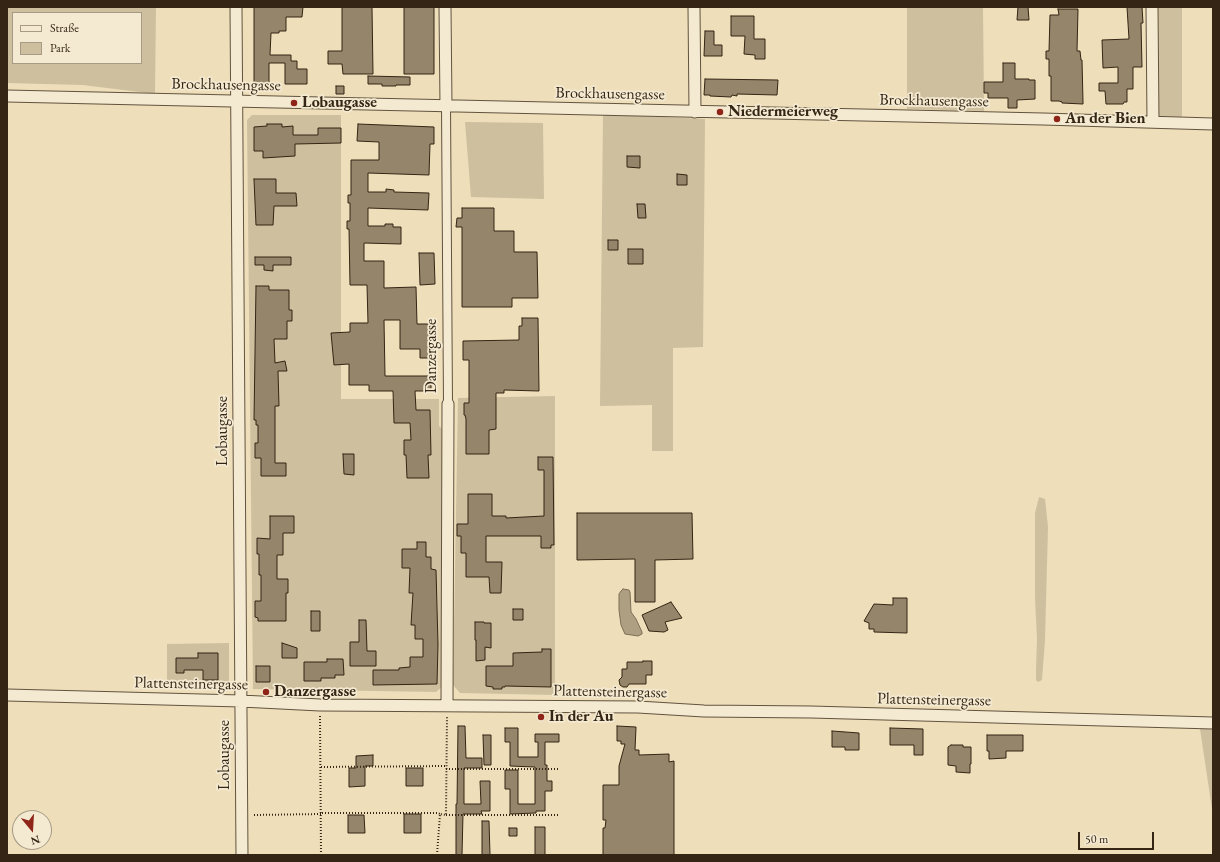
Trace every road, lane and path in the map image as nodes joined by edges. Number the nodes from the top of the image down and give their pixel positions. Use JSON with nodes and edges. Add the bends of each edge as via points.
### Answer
{"nodes":[{"id":1,"x":236,"y":7,"type":"edge"},
{"id":2,"x":445,"y":7,"type":"edge"},
{"id":3,"x":694,"y":7,"type":"edge"},
{"id":4,"x":1152,"y":7,"type":"edge"},
{"id":5,"x":7,"y":96,"type":"edge"},
{"id":6,"x":236,"y":101,"type":"junction"},
{"id":7,"x":446,"y":106,"type":"junction"},
{"id":8,"x":695,"y":112,"type":"junction"},
{"id":9,"x":1153,"y":122,"type":"junction"},
{"id":10,"x":1213,"y":124,"type":"edge"},
{"id":11,"x":448,"y":404,"type":"joint"},
{"id":12,"x":7,"y":695,"type":"edge"},
{"id":13,"x":241,"y":701,"type":"junction"},
{"id":14,"x":320,"y":705,"type":"junction"},
{"id":15,"x":447,"y":706,"type":"junction"},
{"id":16,"x":1213,"y":723,"type":"edge"},
{"id":17,"x":321,"y":767,"type":"junction"},
{"id":18,"x":446,"y":767,"type":"junction"},
{"id":19,"x":560,"y":769,"type":"dead end"},
{"id":20,"x":321,"y":814,"type":"junction"},
{"id":21,"x":440,"y":814,"type":"junction"},
{"id":22,"x":254,"y":815,"type":"dead end"},
{"id":23,"x":446,"y":815,"type":"junction"},
{"id":24,"x":560,"y":815,"type":"dead end"},
{"id":25,"x":242,"y":855,"type":"edge"},
{"id":26,"x":321,"y":855,"type":"edge"},
{"id":27,"x":437,"y":855,"type":"edge"}],
"edges":[{"from":1,"to":6,"type":"street","name":"Lobaugasse"},
{"from":2,"to":7,"type":"street","name":"Danzergasse"},
{"from":3,"to":8,"type":"street"},
{"from":4,"to":9,"type":"street"},
{"from":5,"to":6,"type":"street","name":"Brockhausengasse"},
{"from":6,"to":7,"type":"street","name":"Brockhausengasse"},
{"from":6,"to":13,"type":"street","name":"Lobaugasse"},
{"from":7,"to":8,"type":"street","name":"Brockhausengasse"},
{"from":7,"to":11,"type":"street","name":"Danzergasse"},
{"from":8,"to":9,"type":"street","name":"Brockhausengasse"},
{"from":9,"to":10,"type":"street","name":"Brockhausengasse"},
{"from":11,"to":15,"type":"street","name":"Danzergasse"},
{"from":12,"to":13,"type":"street","name":"Plattensteinergasse"},
{"from":13,"to":14,"type":"street","name":"Plattensteinergasse"},
{"from":13,"to":25,"type":"street","name":"Lobaugasse"},
{"from":14,"to":15,"type":"street","name":"Plattensteinergasse"},
{"from":14,"to":17,"type":"path"},
{"from":15,"to":16,"type":"street","name":"Plattensteinergasse","via":[[638,707],[704,711]]},
{"from":15,"to":18,"type":"path"},
{"from":17,"to":18,"type":"path"},
{"from":17,"to":20,"type":"path"},
{"from":18,"to":19,"type":"path"},
{"from":18,"to":23,"type":"path"},
{"from":20,"to":21,"type":"path"},
{"from":20,"to":22,"type":"path"},
{"from":20,"to":26,"type":"path"},
{"from":21,"to":23,"type":"path"},
{"from":21,"to":27,"type":"path"},
{"from":23,"to":24,"type":"path"}]}
